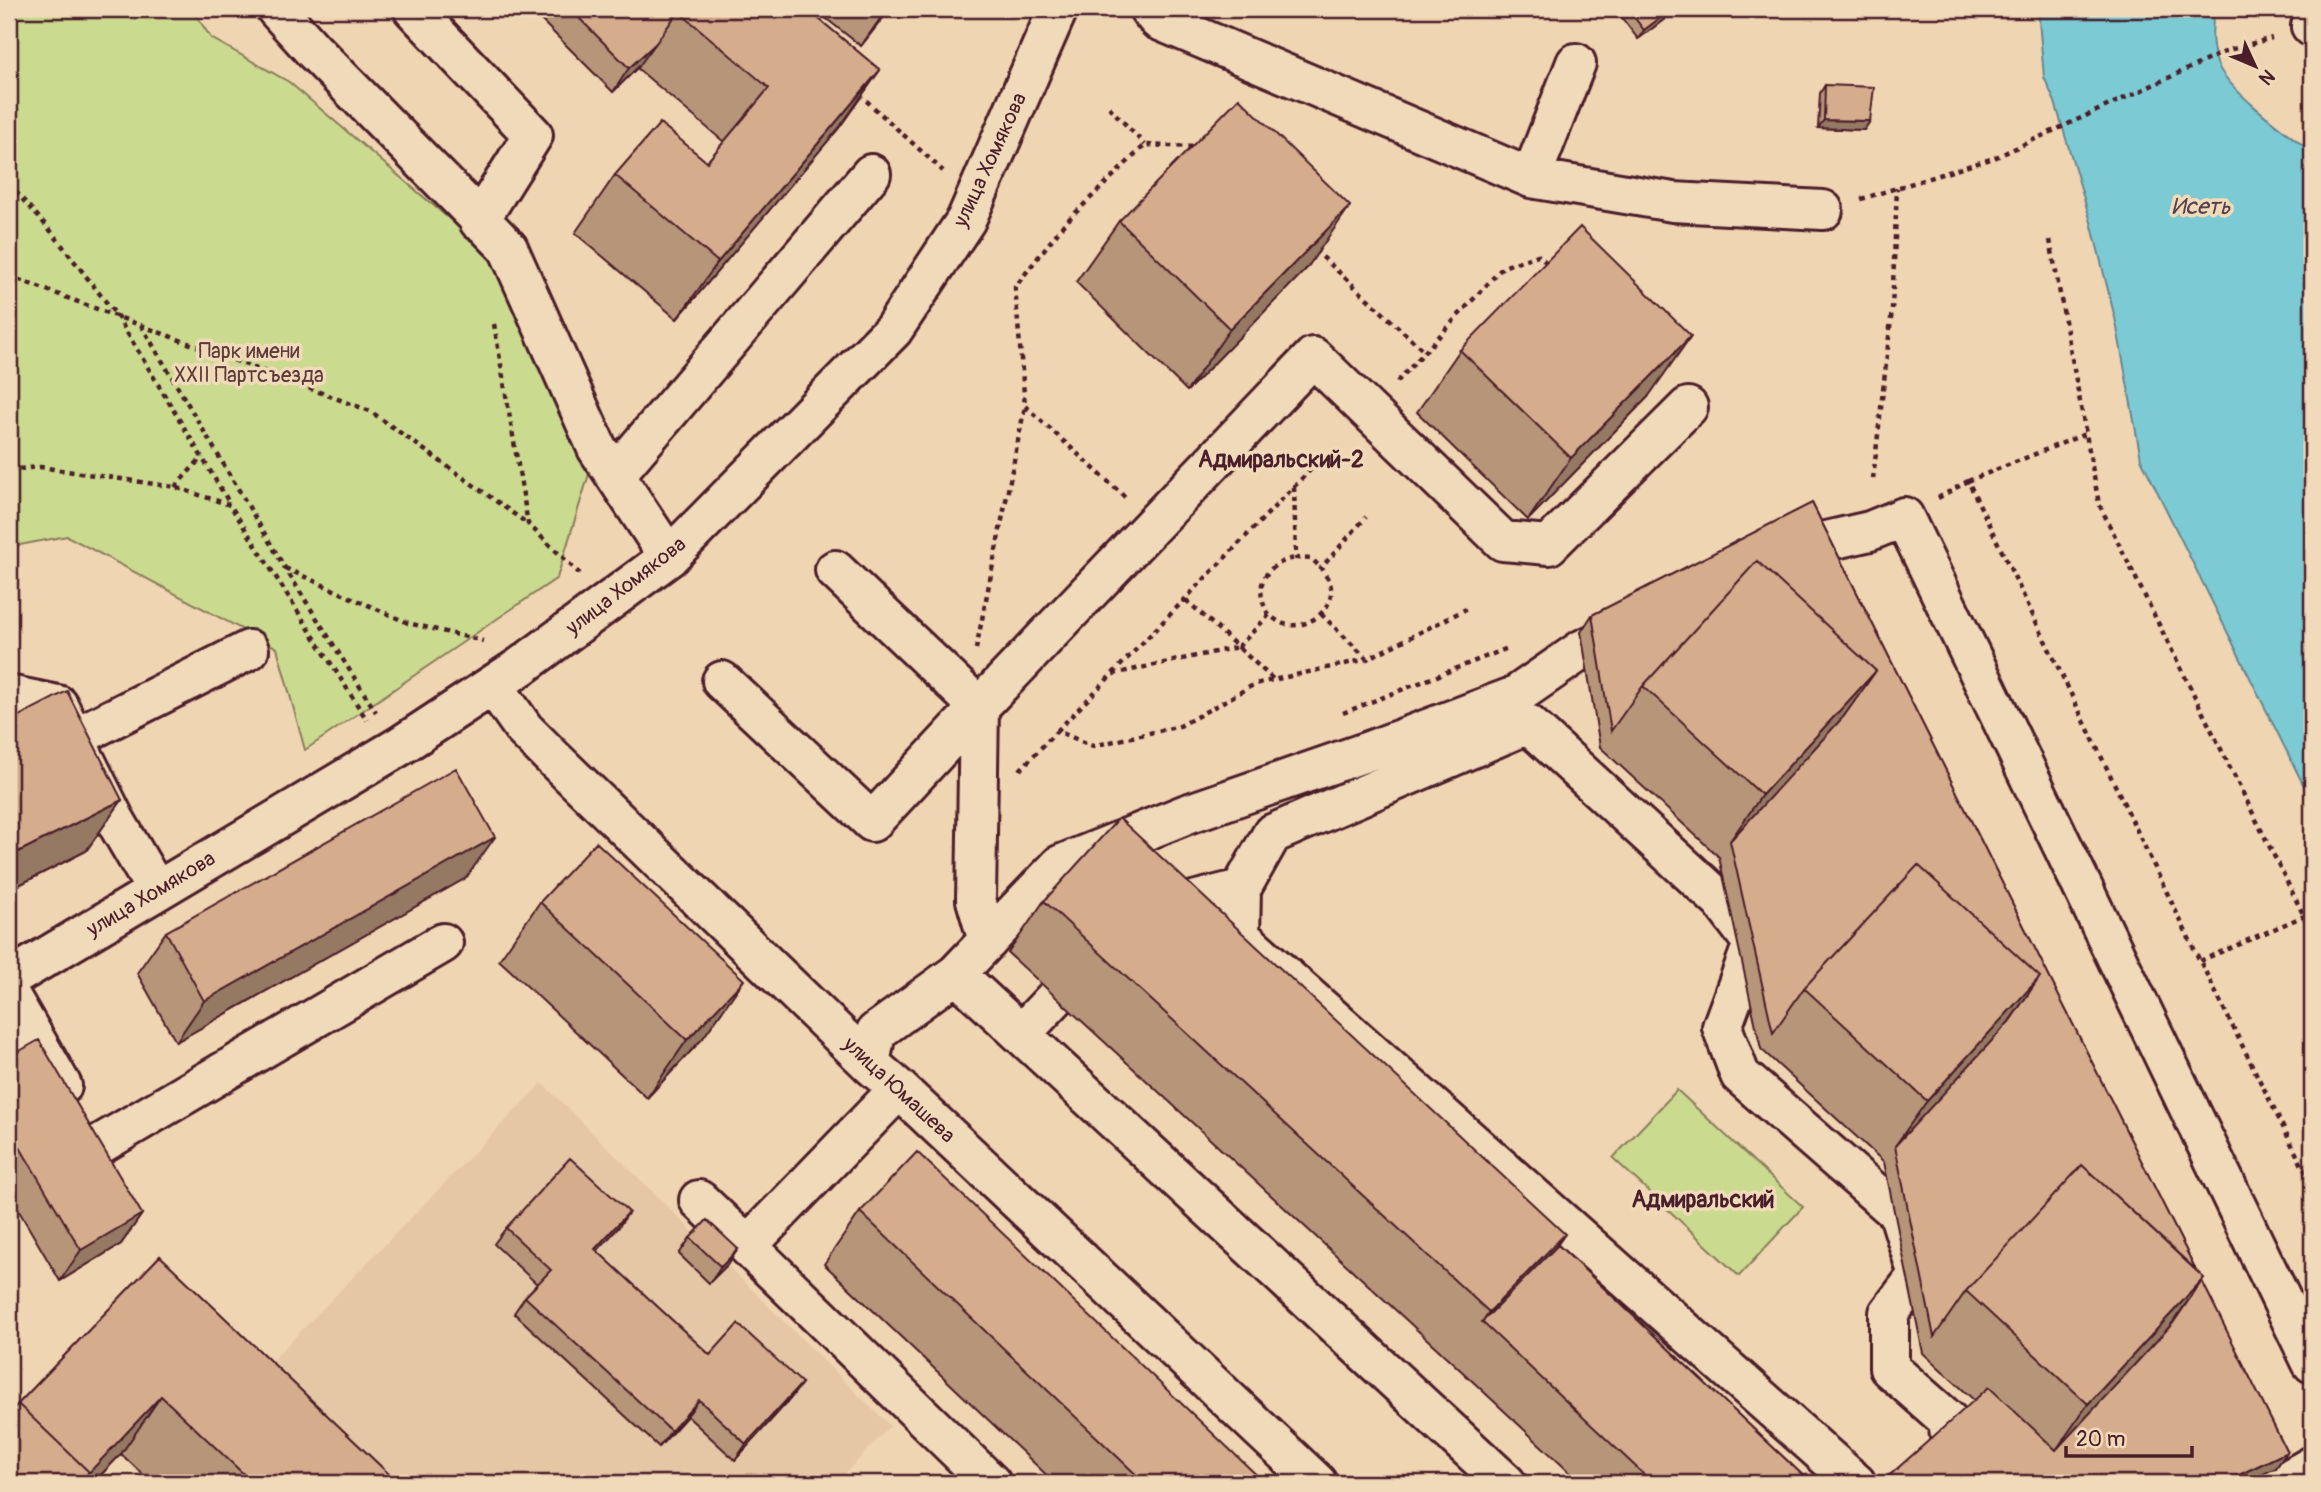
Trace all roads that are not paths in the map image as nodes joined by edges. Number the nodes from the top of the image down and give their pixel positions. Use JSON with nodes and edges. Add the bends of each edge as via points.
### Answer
{"nodes":[{"id":1,"x":413,"y":9,"type":"edge"},
{"id":2,"x":1058,"y":9,"type":"edge"},
{"id":3,"x":1149,"y":9,"type":"edge"},
{"id":4,"x":286,"y":12,"type":"edge"},
{"id":5,"x":1576,"y":63,"type":"dead end"},
{"id":6,"x":871,"y":174,"type":"dead end"},
{"id":7,"x":1531,"y":178,"type":"junction"},
{"id":8,"x":1823,"y":210,"type":"road end"},
{"id":9,"x":479,"y":221,"type":"junction"},
{"id":10,"x":1688,"y":407,"type":"edge"},
{"id":11,"x":615,"y":475,"type":"junction"},
{"id":12,"x":668,"y":557,"type":"junction"},
{"id":13,"x":835,"y":570,"type":"dead end"},
{"id":14,"x":1753,"y":572,"type":"edge"},
{"id":15,"x":1668,"y":610,"type":"edge"},
{"id":16,"x":249,"y":650,"type":"dead end"},
{"id":17,"x":722,"y":681,"type":"dead end"},
{"id":18,"x":494,"y":685,"type":"junction"},
{"id":19,"x":9,"y":695,"type":"edge"},
{"id":20,"x":979,"y":707,"type":"junction"},
{"id":21,"x":74,"y":738,"type":"junction"},
{"id":22,"x":156,"y":890,"type":"junction"},
{"id":23,"x":1241,"y":890,"type":"junction"},
{"id":24,"x":988,"y":941,"type":"junction"},
{"id":25,"x":443,"y":943,"type":"dead end"},
{"id":26,"x":956,"y":974,"type":"junction"},
{"id":27,"x":9,"y":979,"type":"edge"},
{"id":28,"x":9,"y":994,"type":"edge"},
{"id":29,"x":1021,"y":1034,"type":"junction"},
{"id":30,"x":870,"y":1064,"type":"junction"},
{"id":31,"x":899,"y":1089,"type":"junction"},
{"id":32,"x":97,"y":1146,"type":"junction"},
{"id":33,"x":116,"y":1179,"type":"edge"},
{"id":34,"x":699,"y":1200,"type":"dead end"},
{"id":35,"x":747,"y":1247,"type":"junction"},
{"id":36,"x":2312,"y":1363,"type":"edge"},
{"id":37,"x":2312,"y":1466,"type":"edge"},
{"id":38,"x":1491,"y":1478,"type":"edge"},
{"id":39,"x":991,"y":1483,"type":"edge"},
{"id":40,"x":1317,"y":1483,"type":"edge"},
{"id":41,"x":1856,"y":1483,"type":"edge"},
{"id":42,"x":1956,"y":1483,"type":"edge"},
{"id":43,"x":2282,"y":1483,"type":"edge"}],
"edges":[{"from":1,"to":9,"type":"street","via":[[533,135]]},
{"from":2,"to":12,"type":"street","name":"улица Хомякова","via":[[966,220],[893,330]]},
{"from":3,"to":7,"type":"street","via":[[1158,20]]},
{"from":4,"to":9,"type":"street"},
{"from":5,"to":7,"type":"street"},
{"from":6,"to":11,"type":"street"},
{"from":7,"to":8,"type":"street","via":[[1673,202]]},
{"from":9,"to":11,"type":"street","via":[[508,248],[597,448]]},
{"from":10,"to":20,"type":"street","via":[[1549,545],[1503,541],[1313,357]]},
{"from":11,"to":12,"type":"street"},
{"from":12,"to":18,"type":"street","name":"улица Хомякова"},
{"from":13,"to":20,"type":"street"},
{"from":14,"to":36,"type":"street","via":[[1813,544],[1870,531],[1904,517]]},
{"from":15,"to":24,"type":"street","via":[[1583,649],[1515,696],[1187,814],[1060,865]]},
{"from":16,"to":21,"type":"street"},
{"from":17,"to":20,"type":"street","via":[[872,822]]},
{"from":18,"to":22,"type":"street","name":"улица Хомякова"},
{"from":18,"to":30,"type":"street","name":"улица Юмашева","via":[[524,729],[554,760]]},
{"from":19,"to":21,"type":"street","via":[[58,705]]},
{"from":20,"to":24,"type":"street","via":[[976,900]]},
{"from":21,"to":22,"type":"street"},
{"from":22,"to":27,"type":"street","name":"улица Хомякова"},
{"from":23,"to":29,"type":"street","via":[[1133,916]]},
{"from":23,"to":41,"type":"street","via":[[1240,936]]},
{"from":23,"to":42,"type":"street","via":[[1272,834],[1528,724],[1721,901],[1753,943],[1722,1027],[1740,1075],[1899,1214],[1918,1275],[1889,1313],[1889,1368],[1948,1420]]},
{"from":24,"to":26,"type":"street"},
{"from":25,"to":32,"type":"street"},
{"from":26,"to":29,"type":"street"},
{"from":26,"to":30,"type":"street","via":[[876,1032]]},
{"from":28,"to":32,"type":"street"},
{"from":29,"to":38,"type":"street"},
{"from":30,"to":31,"type":"street","name":"улица Юмашева"},
{"from":31,"to":35,"type":"street"},
{"from":31,"to":40,"type":"street","name":"улица Юмашева"},
{"from":32,"to":33,"type":"street"},
{"from":34,"to":35,"type":"street"},
{"from":35,"to":39,"type":"street"},
{"from":37,"to":43,"type":"street"}]}
